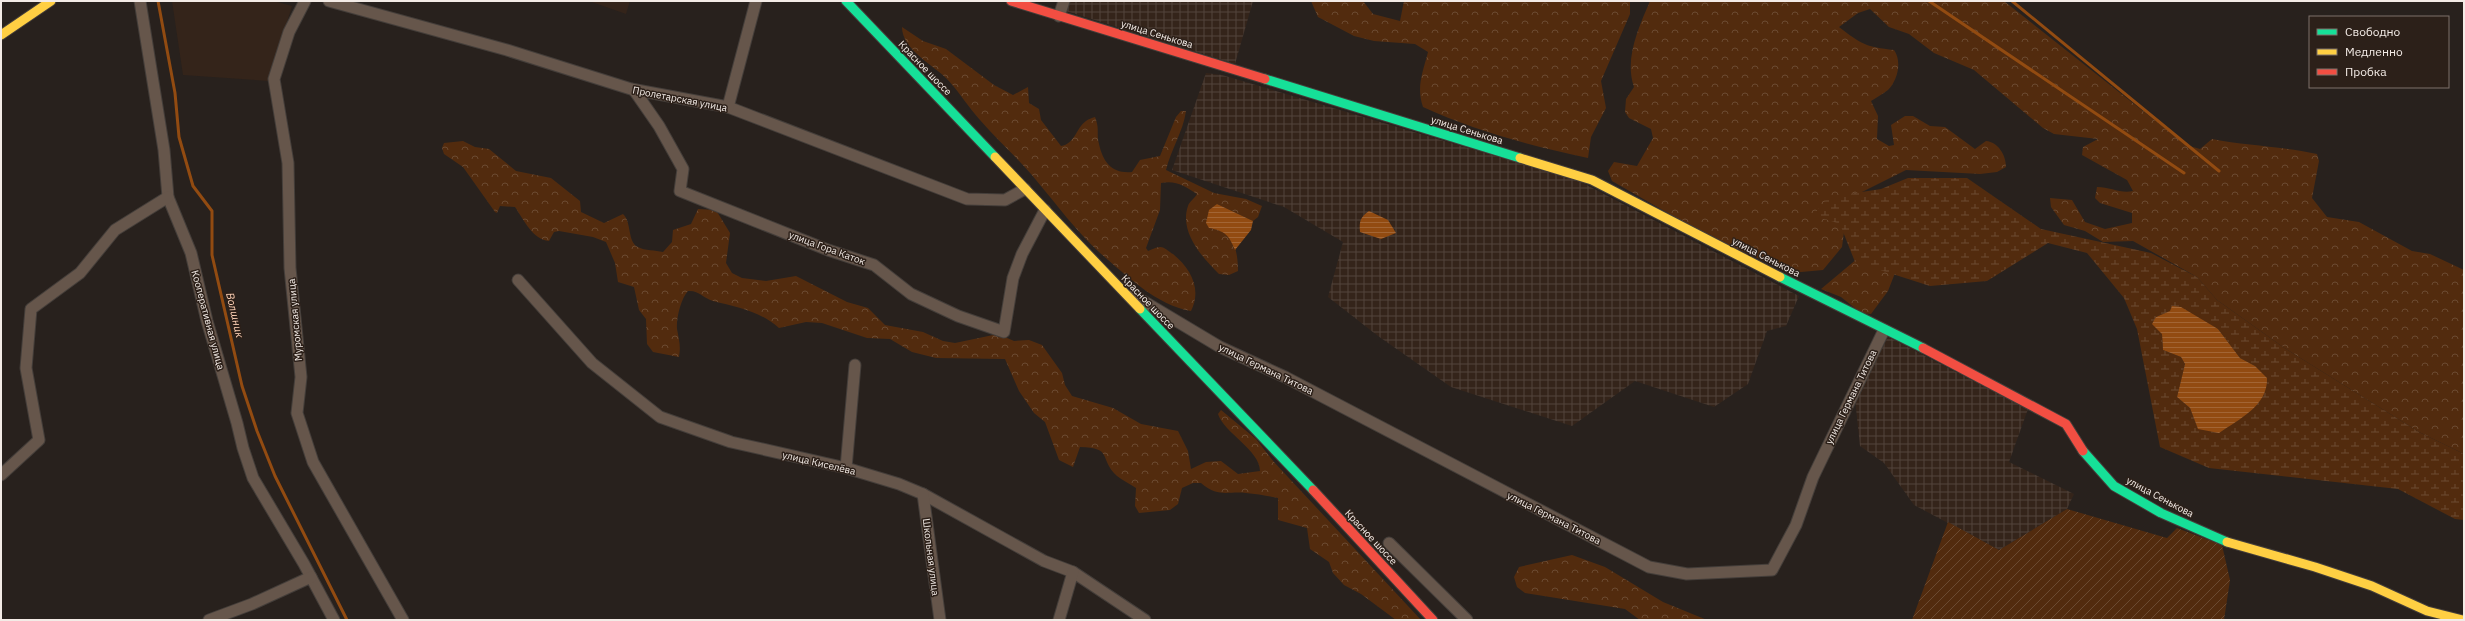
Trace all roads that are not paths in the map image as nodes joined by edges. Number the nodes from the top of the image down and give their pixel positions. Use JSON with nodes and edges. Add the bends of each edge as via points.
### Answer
{"nodes":[{"id":1,"x":51,"y":1,"type":"edge"},
{"id":2,"x":140,"y":1,"type":"edge"},
{"id":3,"x":305,"y":1,"type":"edge"},
{"id":4,"x":329,"y":1,"type":"edge"},
{"id":5,"x":756,"y":1,"type":"edge"},
{"id":6,"x":846,"y":1,"type":"edge"},
{"id":7,"x":1011,"y":1,"type":"edge"},
{"id":8,"x":1064,"y":1,"type":"edge"},
{"id":9,"x":1059,"y":16,"type":"junction"},
{"id":10,"x":3,"y":31,"type":"edge"},
{"id":11,"x":634,"y":90,"type":"junction"},
{"id":12,"x":728,"y":107,"type":"junction"},
{"id":13,"x":1025,"y":189,"type":"junction"},
{"id":14,"x":168,"y":197,"type":"junction"},
{"id":15,"x":1045,"y":210,"type":"junction"},
{"id":16,"x":518,"y":280,"type":"dead end"},
{"id":17,"x":1117,"y":286,"type":"junction"},
{"id":18,"x":1884,"y":330,"type":"junction"},
{"id":19,"x":855,"y":365,"type":"dead end"},
{"id":20,"x":846,"y":468,"type":"junction"},
{"id":21,"x":1,"y":475,"type":"edge"},
{"id":22,"x":923,"y":494,"type":"junction"},
{"id":23,"x":1390,"y":543,"type":"dead end"},
{"id":24,"x":1073,"y":572,"type":"junction"},
{"id":25,"x":311,"y":577,"type":"junction"},
{"id":26,"x":209,"y":620,"type":"edge"},
{"id":27,"x":334,"y":620,"type":"edge"},
{"id":28,"x":403,"y":620,"type":"edge"},
{"id":29,"x":940,"y":620,"type":"edge"},
{"id":30,"x":1059,"y":620,"type":"edge"},
{"id":31,"x":1145,"y":620,"type":"edge"},
{"id":32,"x":1433,"y":620,"type":"edge"},
{"id":33,"x":1467,"y":620,"type":"edge"},
{"id":34,"x":2463,"y":620,"type":"edge"}],
"edges":[{"from":1,"to":10,"type":"street"},
{"from":2,"to":14,"type":"street","name":"Кооперативная улица","via":[[164,150]]},
{"from":3,"to":28,"type":"street","name":"Муромская улица","via":[[289,32],[274,80],[288,162],[290,268],[301,377],[297,413],[313,462]]},
{"from":4,"to":11,"type":"street","name":"Пролетарская улица","via":[[507,50]]},
{"from":5,"to":12,"type":"street"},
{"from":6,"to":13,"type":"street","name":"Красное шоссе"},
{"from":7,"to":9,"type":"street","name":"улица Сенькова"},
{"from":8,"to":9,"type":"street"},
{"from":9,"to":18,"type":"street","name":"улица Сенькова","via":[[1592,180]]},
{"from":11,"to":12,"type":"street","name":"Пролетарская улица"},
{"from":11,"to":15,"type":"street","name":"улица Гора Каток","via":[[659,126],[683,169],[680,191],[828,250],[874,265],[911,294],[958,316],[1004,332],[1013,278]]},
{"from":12,"to":13,"type":"street","name":"Пролетарская улица","via":[[967,199],[1005,200]]},
{"from":13,"to":15,"type":"street","name":"Красное шоссе"},
{"from":14,"to":21,"type":"street","via":[[115,230],[80,273],[31,309],[26,368],[39,440]]},
{"from":14,"to":25,"type":"street","name":"Кооперативная улица","via":[[191,253],[207,321],[253,478]]},
{"from":15,"to":17,"type":"street","name":"Красное шоссе"},
{"from":16,"to":20,"type":"street","name":"улица Киселёва","via":[[592,363],[660,417],[731,442]]},
{"from":17,"to":18,"type":"street","name":"улица Германа Титова","via":[[1220,347],[1285,377],[1649,567],[1687,574],[1772,570],[1796,525],[1813,477]]},
{"from":17,"to":32,"type":"street","name":"Красное шоссе"},
{"from":18,"to":34,"type":"street","name":"улица Сенькова","via":[[1935,353],[2066,424],[2084,453],[2114,486],[2161,513],[2225,542],[2315,567],[2372,586],[2427,611]]},
{"from":19,"to":20,"type":"street"},
{"from":20,"to":22,"type":"street","name":"улица Киселёва"},
{"from":22,"to":24,"type":"street","name":"улица Киселёва","via":[[1044,561]]},
{"from":22,"to":29,"type":"street","name":"Школьная улица"},
{"from":23,"to":33,"type":"street"},
{"from":24,"to":30,"type":"street"},
{"from":24,"to":31,"type":"street","name":"улица Киселёва"},
{"from":25,"to":26,"type":"street"},
{"from":25,"to":27,"type":"street","name":"Кооперативная улица"}]}
